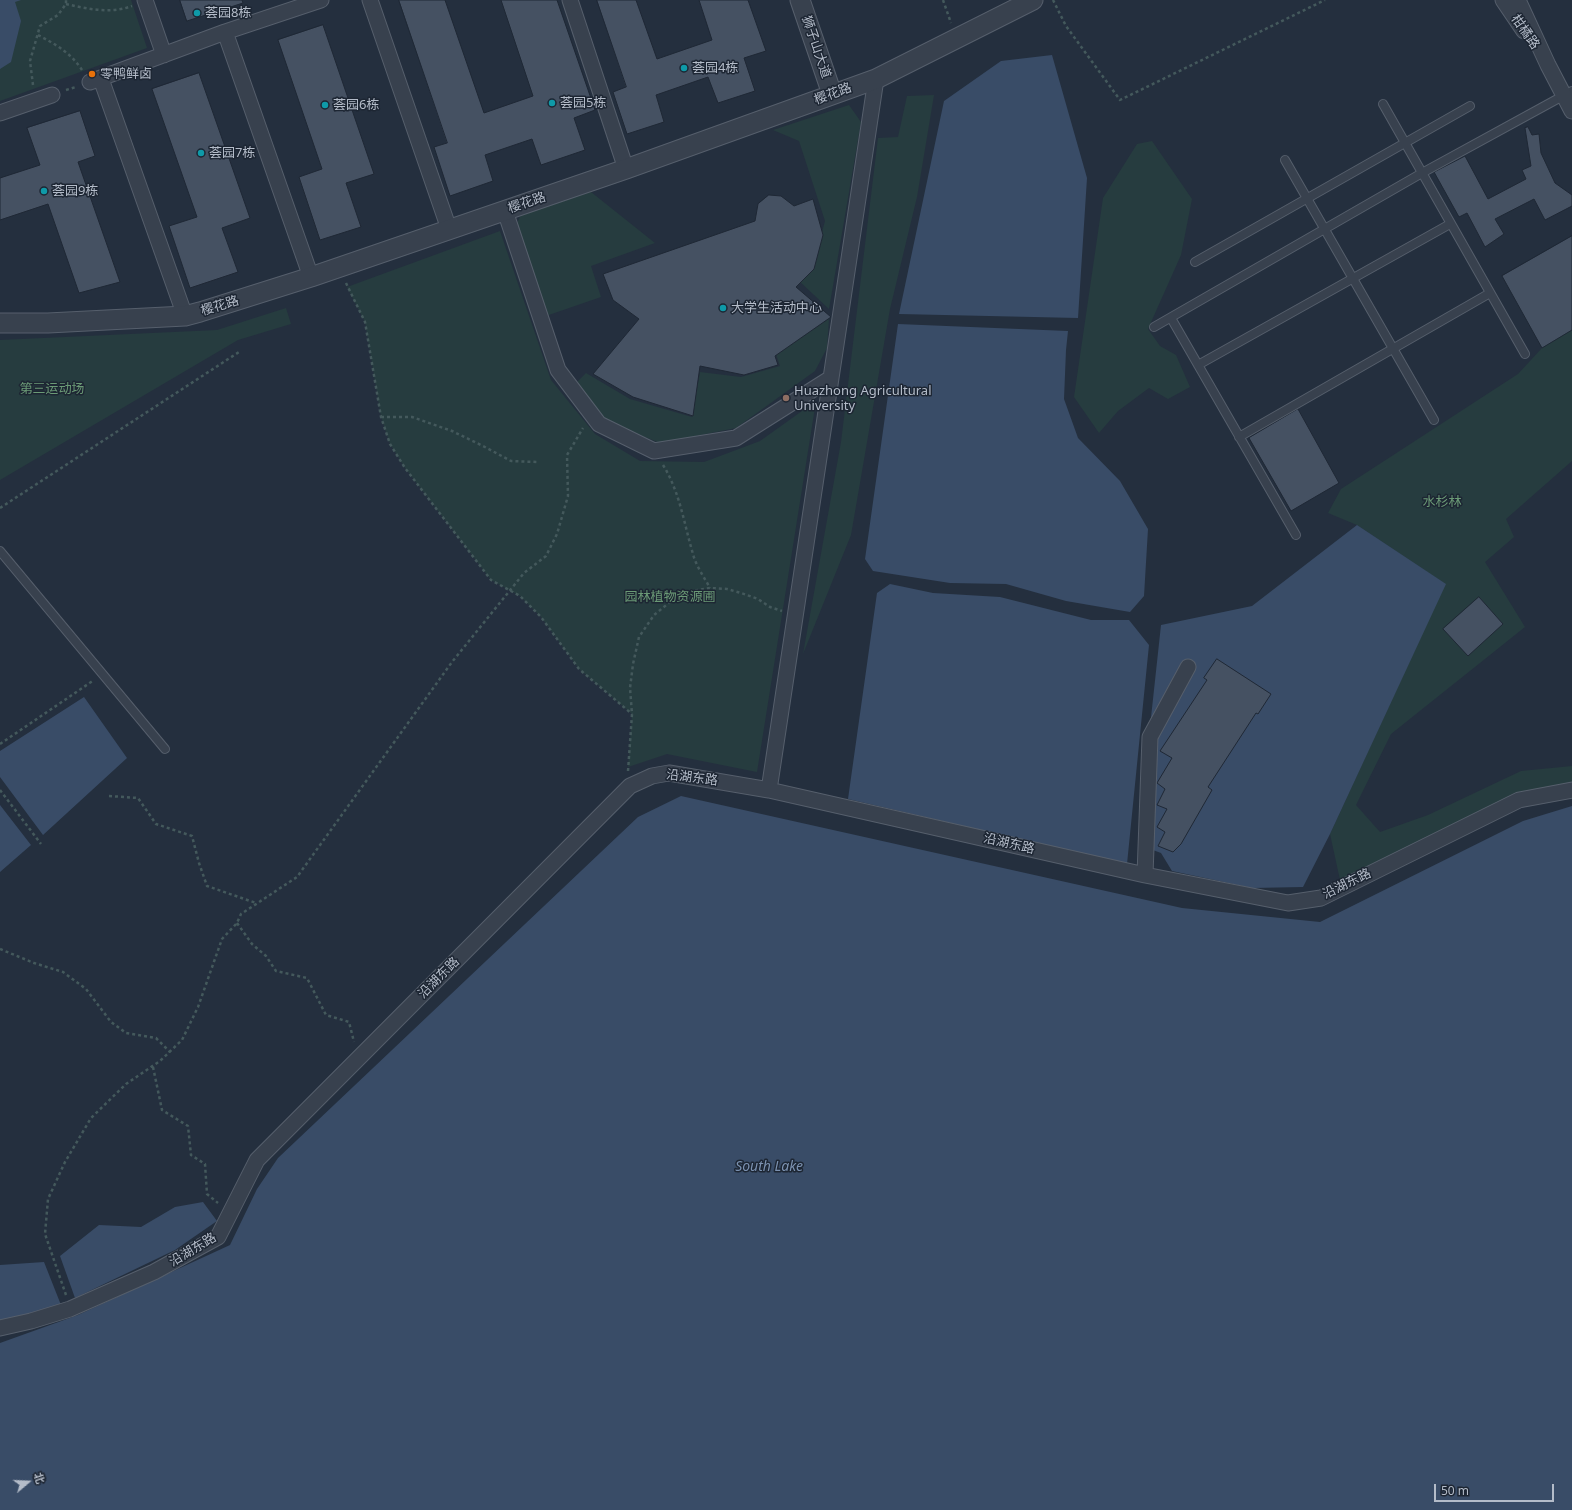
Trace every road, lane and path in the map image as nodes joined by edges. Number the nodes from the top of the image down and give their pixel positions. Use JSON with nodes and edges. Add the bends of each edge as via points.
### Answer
{"nodes":[{"id":1,"x":66,"y":0,"type":"edge"},
{"id":2,"x":321,"y":0,"type":"edge"},
{"id":3,"x":370,"y":0,"type":"edge"},
{"id":4,"x":570,"y":0,"type":"edge"},
{"id":5,"x":800,"y":0,"type":"edge"},
{"id":6,"x":943,"y":0,"type":"edge"},
{"id":7,"x":1033,"y":0,"type":"edge"},
{"id":8,"x":1053,"y":0,"type":"edge"},
{"id":9,"x":1325,"y":0,"type":"edge"},
{"id":10,"x":1503,"y":0,"type":"edge"},
{"id":11,"x":1518,"y":0,"type":"edge"},
{"id":12,"x":145,"y":1,"type":"edge"},
{"id":13,"x":66,"y":4,"type":"junction"},
{"id":14,"x":225,"y":32,"type":"junction"},
{"id":15,"x":38,"y":35,"type":"junction"},
{"id":16,"x":956,"y":39,"type":"junction"},
{"id":17,"x":164,"y":55,"type":"junction"},
{"id":18,"x":1548,"y":65,"type":"junction"},
{"id":19,"x":876,"y":79,"type":"junction"},
{"id":20,"x":96,"y":80,"type":"junction"},
{"id":21,"x":1568,"y":93,"type":"edge"},
{"id":22,"x":832,"y":94,"type":"junction"},
{"id":23,"x":52,"y":95,"type":"joint"},
{"id":24,"x":35,"y":101,"type":"junction"},
{"id":25,"x":1383,"y":104,"type":"dead end"},
{"id":26,"x":1470,"y":106,"type":"dead end"},
{"id":27,"x":1572,"y":111,"type":"edge"},
{"id":28,"x":0,"y":113,"type":"edge"},
{"id":29,"x":1404,"y":143,"type":"junction"},
{"id":30,"x":1284,"y":160,"type":"dead end"},
{"id":31,"x":626,"y":169,"type":"junction"},
{"id":32,"x":1422,"y":174,"type":"junction"},
{"id":33,"x":1307,"y":199,"type":"junction"},
{"id":34,"x":505,"y":211,"type":"junction"},
{"id":35,"x":1450,"y":224,"type":"junction"},
{"id":36,"x":449,"y":229,"type":"junction"},
{"id":37,"x":1325,"y":229,"type":"junction"},
{"id":38,"x":1195,"y":262,"type":"dead end"},
{"id":39,"x":342,"y":267,"type":"junction"},
{"id":40,"x":312,"y":277,"type":"junction"},
{"id":41,"x":1353,"y":278,"type":"junction"},
{"id":42,"x":1490,"y":294,"type":"junction"},
{"id":43,"x":185,"y":316,"type":"junction"},
{"id":44,"x":1171,"y":318,"type":"junction"},
{"id":45,"x":0,"y":323,"type":"edge"},
{"id":46,"x":1154,"y":327,"type":"dead end"},
{"id":47,"x":1393,"y":348,"type":"junction"},
{"id":48,"x":239,"y":352,"type":"dead end"},
{"id":49,"x":1525,"y":354,"type":"dead end"},
{"id":50,"x":1198,"y":365,"type":"junction"},
{"id":51,"x":831,"y":378,"type":"junction"},
{"id":52,"x":591,"y":414,"type":"junction"},
{"id":53,"x":381,"y":417,"type":"junction"},
{"id":54,"x":1434,"y":420,"type":"dead end"},
{"id":55,"x":1239,"y":437,"type":"junction"},
{"id":56,"x":654,"y":451,"type":"junction"},
{"id":57,"x":537,"y":462,"type":"dead end"},
{"id":58,"x":0,"y":508,"type":"edge"},
{"id":59,"x":1296,"y":535,"type":"dead end"},
{"id":60,"x":0,"y":551,"type":"edge"},
{"id":61,"x":710,"y":588,"type":"junction"},
{"id":62,"x":512,"y":590,"type":"junction"},
{"id":63,"x":795,"y":615,"type":"junction"},
{"id":64,"x":1188,"y":667,"type":"dead end"},
{"id":65,"x":103,"y":674,"type":"junction"},
{"id":66,"x":632,"y":714,"type":"junction"},
{"id":67,"x":0,"y":744,"type":"edge"},
{"id":68,"x":166,"y":749,"type":"dead end"},
{"id":69,"x":630,"y":786,"type":"junction"},
{"id":70,"x":0,"y":790,"type":"edge"},
{"id":71,"x":769,"y":790,"type":"junction"},
{"id":72,"x":1572,"y":790,"type":"edge"},
{"id":73,"x":109,"y":796,"type":"dead end"},
{"id":74,"x":41,"y":844,"type":"dead end"},
{"id":75,"x":1144,"y":875,"type":"junction"},
{"id":76,"x":256,"y":903,"type":"junction"},
{"id":77,"x":237,"y":923,"type":"junction"},
{"id":78,"x":0,"y":949,"type":"edge"},
{"id":79,"x":170,"y":1052,"type":"junction"},
{"id":80,"x":359,"y":1058,"type":"junction"},
{"id":81,"x":152,"y":1066,"type":"junction"},
{"id":82,"x":226,"y":1224,"type":"junction"},
{"id":83,"x":70,"y":1309,"type":"junction"},
{"id":84,"x":0,"y":1328,"type":"edge"}],
"edges":[{"from":1,"to":13,"type":"path"},
{"from":2,"to":14,"type":"street"},
{"from":3,"to":36,"type":"street"},
{"from":4,"to":31,"type":"street"},
{"from":5,"to":22,"type":"street","name":"狮子山大道"},
{"from":6,"to":16,"type":"path"},
{"from":7,"to":16,"type":"street","name":"樱花路"},
{"from":8,"to":9,"type":"path","via":[[1066,26],[1120,100]]},
{"from":10,"to":18,"type":"street","name":"柑橘路"},
{"from":11,"to":18,"type":"street","name":"柑橘路"},
{"from":12,"to":13,"type":"path","via":[[122,10],[90,10]]},
{"from":12,"to":17,"type":"street"},
{"from":13,"to":15,"type":"path","via":[[58,15],[40,26]]},
{"from":14,"to":17,"type":"street"},
{"from":14,"to":40,"type":"street"},
{"from":15,"to":20,"type":"path","via":[[59,46]]},
{"from":15,"to":24,"type":"path","via":[[30,61]]},
{"from":16,"to":19,"type":"street","name":"樱花路"},
{"from":17,"to":20,"type":"street"},
{"from":18,"to":21,"type":"street","name":"柑橘路"},
{"from":19,"to":22,"type":"street","name":"樱花路"},
{"from":19,"to":51,"type":"street"},
{"from":20,"to":23,"type":"path"},
{"from":20,"to":43,"type":"street"},
{"from":21,"to":27,"type":"street","name":"柑橘路"},
{"from":21,"to":32,"type":"lane"},
{"from":22,"to":31,"type":"street","name":"樱花路"},
{"from":23,"to":24,"type":"street"},
{"from":24,"to":28,"type":"street"},
{"from":25,"to":29,"type":"lane"},
{"from":26,"to":29,"type":"lane"},
{"from":29,"to":32,"type":"lane"},
{"from":29,"to":33,"type":"lane"},
{"from":30,"to":33,"type":"lane"},
{"from":31,"to":34,"type":"street","name":"樱花路"},
{"from":32,"to":35,"type":"lane"},
{"from":32,"to":37,"type":"lane"},
{"from":33,"to":37,"type":"lane"},
{"from":33,"to":38,"type":"lane"},
{"from":34,"to":36,"type":"street","name":"樱花路"},
{"from":34,"to":52,"type":"street","via":[[558,370]]},
{"from":35,"to":41,"type":"lane"},
{"from":35,"to":42,"type":"lane"},
{"from":36,"to":39,"type":"street","name":"樱花路"},
{"from":37,"to":41,"type":"lane"},
{"from":37,"to":44,"type":"lane"},
{"from":39,"to":40,"type":"street","name":"樱花路"},
{"from":39,"to":53,"type":"path","via":[[348,287],[365,322]]},
{"from":40,"to":43,"type":"street","name":"樱花路"},
{"from":41,"to":47,"type":"lane"},
{"from":41,"to":50,"type":"lane"},
{"from":42,"to":47,"type":"lane"},
{"from":42,"to":49,"type":"lane"},
{"from":43,"to":45,"type":"street","name":"樱花路"},
{"from":44,"to":46,"type":"lane"},
{"from":44,"to":50,"type":"lane"},
{"from":47,"to":54,"type":"lane"},
{"from":47,"to":55,"type":"lane"},
{"from":48,"to":58,"type":"path"},
{"from":50,"to":55,"type":"lane"},
{"from":51,"to":56,"type":"street","via":[[736,438]]},
{"from":51,"to":63,"type":"street"},
{"from":52,"to":56,"type":"street","via":[[599,424]]},
{"from":52,"to":62,"type":"path","via":[[568,455],[568,496],[557,534],[546,556],[524,573]]},
{"from":53,"to":57,"type":"path","via":[[412,417],[452,431],[511,461]]},
{"from":53,"to":62,"type":"path","via":[[390,444],[405,468],[491,580]]},
{"from":55,"to":59,"type":"lane"},
{"from":56,"to":61,"type":"path","via":[[668,474],[693,556]]},
{"from":60,"to":65,"type":"lane"},
{"from":61,"to":63,"type":"path","via":[[741,593]]},
{"from":61,"to":66,"type":"path","via":[[692,591],[670,602],[654,615],[639,637],[630,688]]},
{"from":62,"to":66,"type":"path","via":[[540,617],[580,669]]},
{"from":62,"to":76,"type":"path","via":[[452,662],[297,877]]},
{"from":63,"to":71,"type":"street"},
{"from":64,"to":75,"type":"street","via":[[1150,737]]},
{"from":65,"to":67,"type":"path"},
{"from":65,"to":68,"type":"lane"},
{"from":66,"to":69,"type":"path","via":[[628,767]]},
{"from":69,"to":71,"type":"street","name":"沿湖东路","via":[[652,776],[669,773]]},
{"from":69,"to":80,"type":"street","name":"沿湖东路"},
{"from":70,"to":74,"type":"path"},
{"from":71,"to":75,"type":"street","name":"沿湖东路"},
{"from":72,"to":75,"type":"street","name":"沿湖东路","via":[[1519,800],[1321,898],[1288,903]]},
{"from":73,"to":76,"type":"path","via":[[138,798],[156,824],[192,836],[207,886]]},
{"from":76,"to":77,"type":"path","via":[[241,914]]},
{"from":77,"to":79,"type":"path","via":[[222,939],[198,1007],[182,1040]]},
{"from":77,"to":80,"type":"path","via":[[276,971],[307,978],[326,1015],[349,1022]]},
{"from":78,"to":79,"type":"path","via":[[63,972],[86,989],[111,1022],[126,1033],[156,1038]]},
{"from":79,"to":81,"type":"path"},
{"from":80,"to":82,"type":"street","name":"沿湖东路","via":[[257,1160]]},
{"from":81,"to":82,"type":"path","via":[[162,1110],[188,1126],[191,1155],[205,1164],[207,1194],[220,1205]]},
{"from":81,"to":83,"type":"path","via":[[126,1084],[90,1118],[48,1199],[45,1234]]},
{"from":82,"to":83,"type":"street","name":"沿湖东路","via":[[218,1237],[154,1272]]},
{"from":83,"to":84,"type":"street","name":"沿湖东路"}]}
